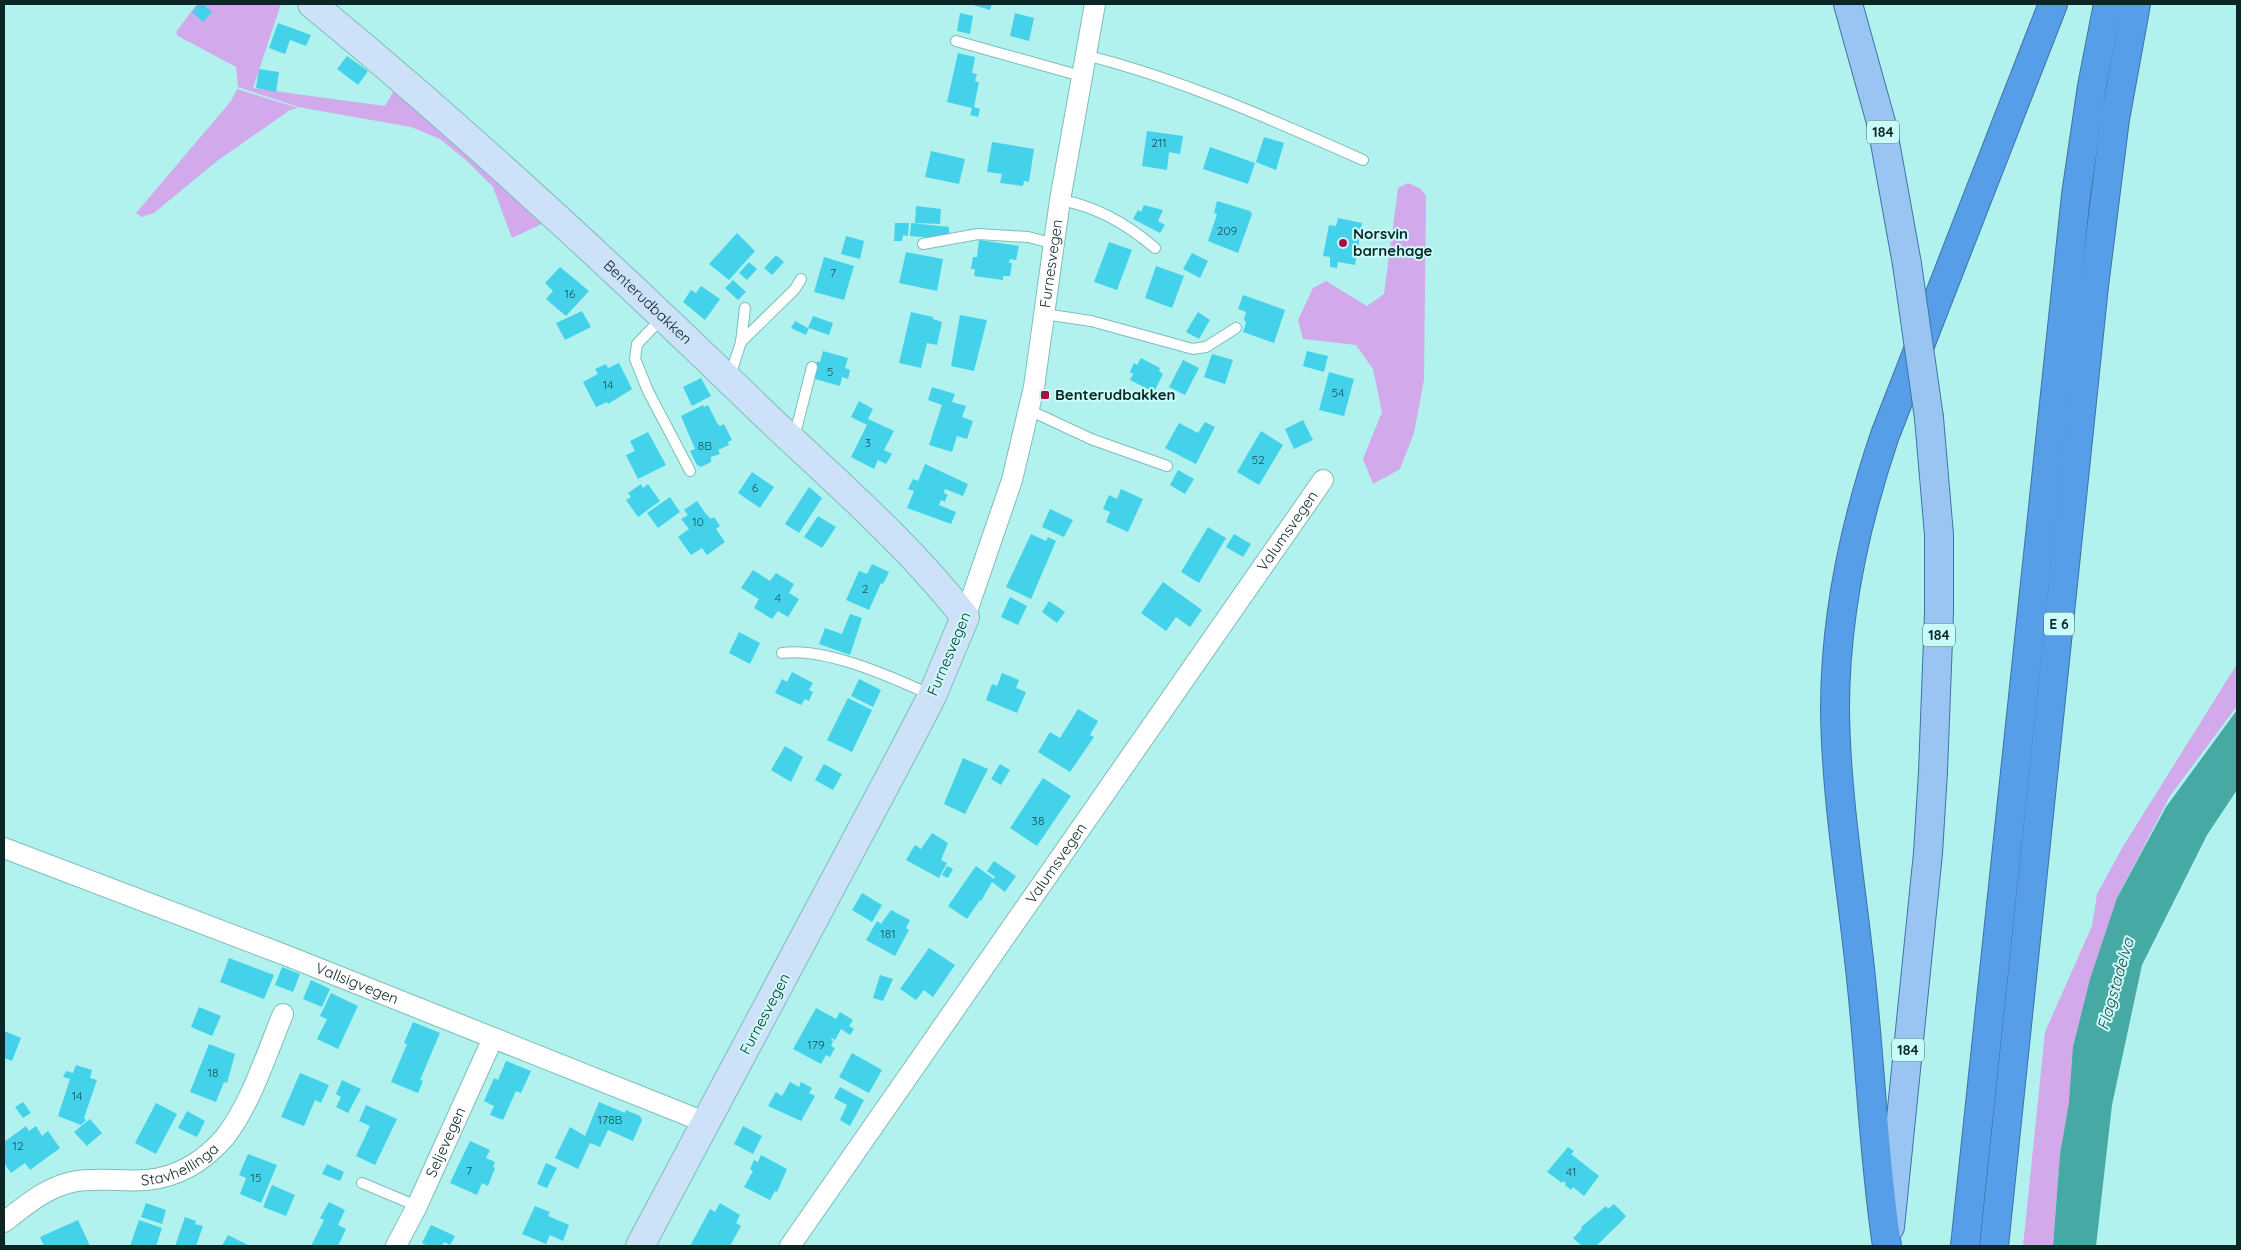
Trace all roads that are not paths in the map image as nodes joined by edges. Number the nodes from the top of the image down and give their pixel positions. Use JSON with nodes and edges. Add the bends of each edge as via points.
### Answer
{"nodes":[{"id":1,"x":312,"y":4,"type":"edge"},
{"id":2,"x":1095,"y":4,"type":"edge"},
{"id":3,"x":1848,"y":4,"type":"edge"},
{"id":4,"x":2053,"y":4,"type":"edge"},
{"id":5,"x":2108,"y":4,"type":"edge"},
{"id":6,"x":2136,"y":4,"type":"edge"},
{"id":7,"x":956,"y":41,"type":"dead end"},
{"id":8,"x":1085,"y":55,"type":"junction"},
{"id":9,"x":1081,"y":76,"type":"junction"},
{"id":10,"x":1363,"y":160,"type":"dead end"},
{"id":11,"x":1060,"y":200,"type":"junction"},
{"id":12,"x":923,"y":244,"type":"dead end"},
{"id":13,"x":1055,"y":244,"type":"junction"},
{"id":14,"x":1154,"y":248,"type":"dead end"},
{"id":15,"x":801,"y":279,"type":"dead end"},
{"id":16,"x":745,"y":308,"type":"dead end"},
{"id":17,"x":1044,"y":314,"type":"junction"},
{"id":18,"x":664,"y":317,"type":"junction"},
{"id":19,"x":1236,"y":328,"type":"dead end"},
{"id":20,"x":741,"y":342,"type":"junction"},
{"id":21,"x":812,"y":367,"type":"dead end"},
{"id":22,"x":729,"y":380,"type":"junction"},
{"id":23,"x":1029,"y":410,"type":"junction"},
{"id":24,"x":793,"y":442,"type":"junction"},
{"id":25,"x":1167,"y":466,"type":"dead end"},
{"id":26,"x":690,"y":471,"type":"dead end"},
{"id":27,"x":1323,"y":480,"type":"dead end"},
{"id":28,"x":965,"y":617,"type":"junction"},
{"id":29,"x":782,"y":653,"type":"dead end"},
{"id":30,"x":932,"y":696,"type":"junction"},
{"id":31,"x":4,"y":848,"type":"edge"},
{"id":32,"x":283,"y":1014,"type":"dead end"},
{"id":33,"x":492,"y":1038,"type":"junction"},
{"id":34,"x":707,"y":1123,"type":"junction"},
{"id":35,"x":362,"y":1183,"type":"dead end"},
{"id":36,"x":417,"y":1206,"type":"junction"},
{"id":37,"x":4,"y":1222,"type":"edge"},
{"id":38,"x":396,"y":1246,"type":"edge"},
{"id":39,"x":640,"y":1246,"type":"edge"},
{"id":40,"x":790,"y":1246,"type":"edge"},
{"id":41,"x":1888,"y":1246,"type":"edge"},
{"id":42,"x":1965,"y":1246,"type":"edge"},
{"id":43,"x":1994,"y":1246,"type":"edge"}],
"edges":[{"from":1,"to":18,"type":"main road","name":"Benterudbakken","via":[[469,137]]},
{"from":2,"to":8,"type":"street","name":"Furnesvegen"},
{"from":3,"to":41,"type":"main road","number":"184","bridge":true,"via":[[1882,126],[1907,264],[1929,418],[1939,554],[1927,863]]},
{"from":4,"to":41,"type":"highway","via":[[1885,435],[1856,531],[1843,607],[1837,662],[1838,775],[1866,1027],[1876,1167]]},
{"from":5,"to":42,"type":"highway","number":"E 6","via":[[2075,204]]},
{"from":6,"to":43,"type":"highway","number":"E 6","via":[[2115,118],[2094,286]]},
{"from":7,"to":9,"type":"lane"},
{"from":8,"to":9,"type":"street","name":"Furnesvegen"},
{"from":8,"to":10,"type":"lane","via":[[1151,75],[1293,129]]},
{"from":9,"to":11,"type":"street","name":"Furnesvegen"},
{"from":11,"to":13,"type":"street","name":"Furnesvegen"},
{"from":11,"to":14,"type":"lane","via":[[1083,204],[1106,215]]},
{"from":12,"to":13,"type":"lane","via":[[978,234],[1028,237]]},
{"from":13,"to":17,"type":"street","name":"Furnesvegen"},
{"from":15,"to":20,"type":"lane","via":[[795,289]]},
{"from":16,"to":20,"type":"lane"},
{"from":17,"to":19,"type":"lane","via":[[1091,321],[1193,349],[1206,347]]},
{"from":17,"to":23,"type":"street","name":"Furnesvegen"},
{"from":18,"to":22,"type":"main road","name":"Benterudbakken"},
{"from":18,"to":26,"type":"lane","via":[[637,344],[635,359]]},
{"from":20,"to":22,"type":"lane"},
{"from":21,"to":24,"type":"lane"},
{"from":22,"to":24,"type":"main road","name":"Benterudbakken"},
{"from":23,"to":25,"type":"lane","via":[[1091,439]]},
{"from":23,"to":28,"type":"street","name":"Furnesvegen","via":[[1012,480]]},
{"from":24,"to":28,"type":"main road","name":"Benterudbakken","via":[[890,535]]},
{"from":27,"to":40,"type":"street","name":"Valumsvegen"},
{"from":28,"to":30,"type":"main road","name":"Furnesvegen"},
{"from":29,"to":30,"type":"lane","via":[[816,653],[886,676]]},
{"from":30,"to":34,"type":"main road","name":"Furnesvegen"},
{"from":31,"to":33,"type":"street","name":"Vallsigvegen","via":[[285,954]]},
{"from":32,"to":37,"type":"street","name":"Stavhellinga","via":[[238,1117],[225,1137],[204,1158],[172,1175],[148,1180],[71,1182],[39,1195]]},
{"from":33,"to":34,"type":"street","name":"Vallsigvegen"},
{"from":33,"to":36,"type":"street","name":"Seljevegen"},
{"from":34,"to":39,"type":"main road","name":"Furnesvegen"},
{"from":35,"to":36,"type":"lane"},
{"from":36,"to":38,"type":"street","name":"Seljevegen"}]}
